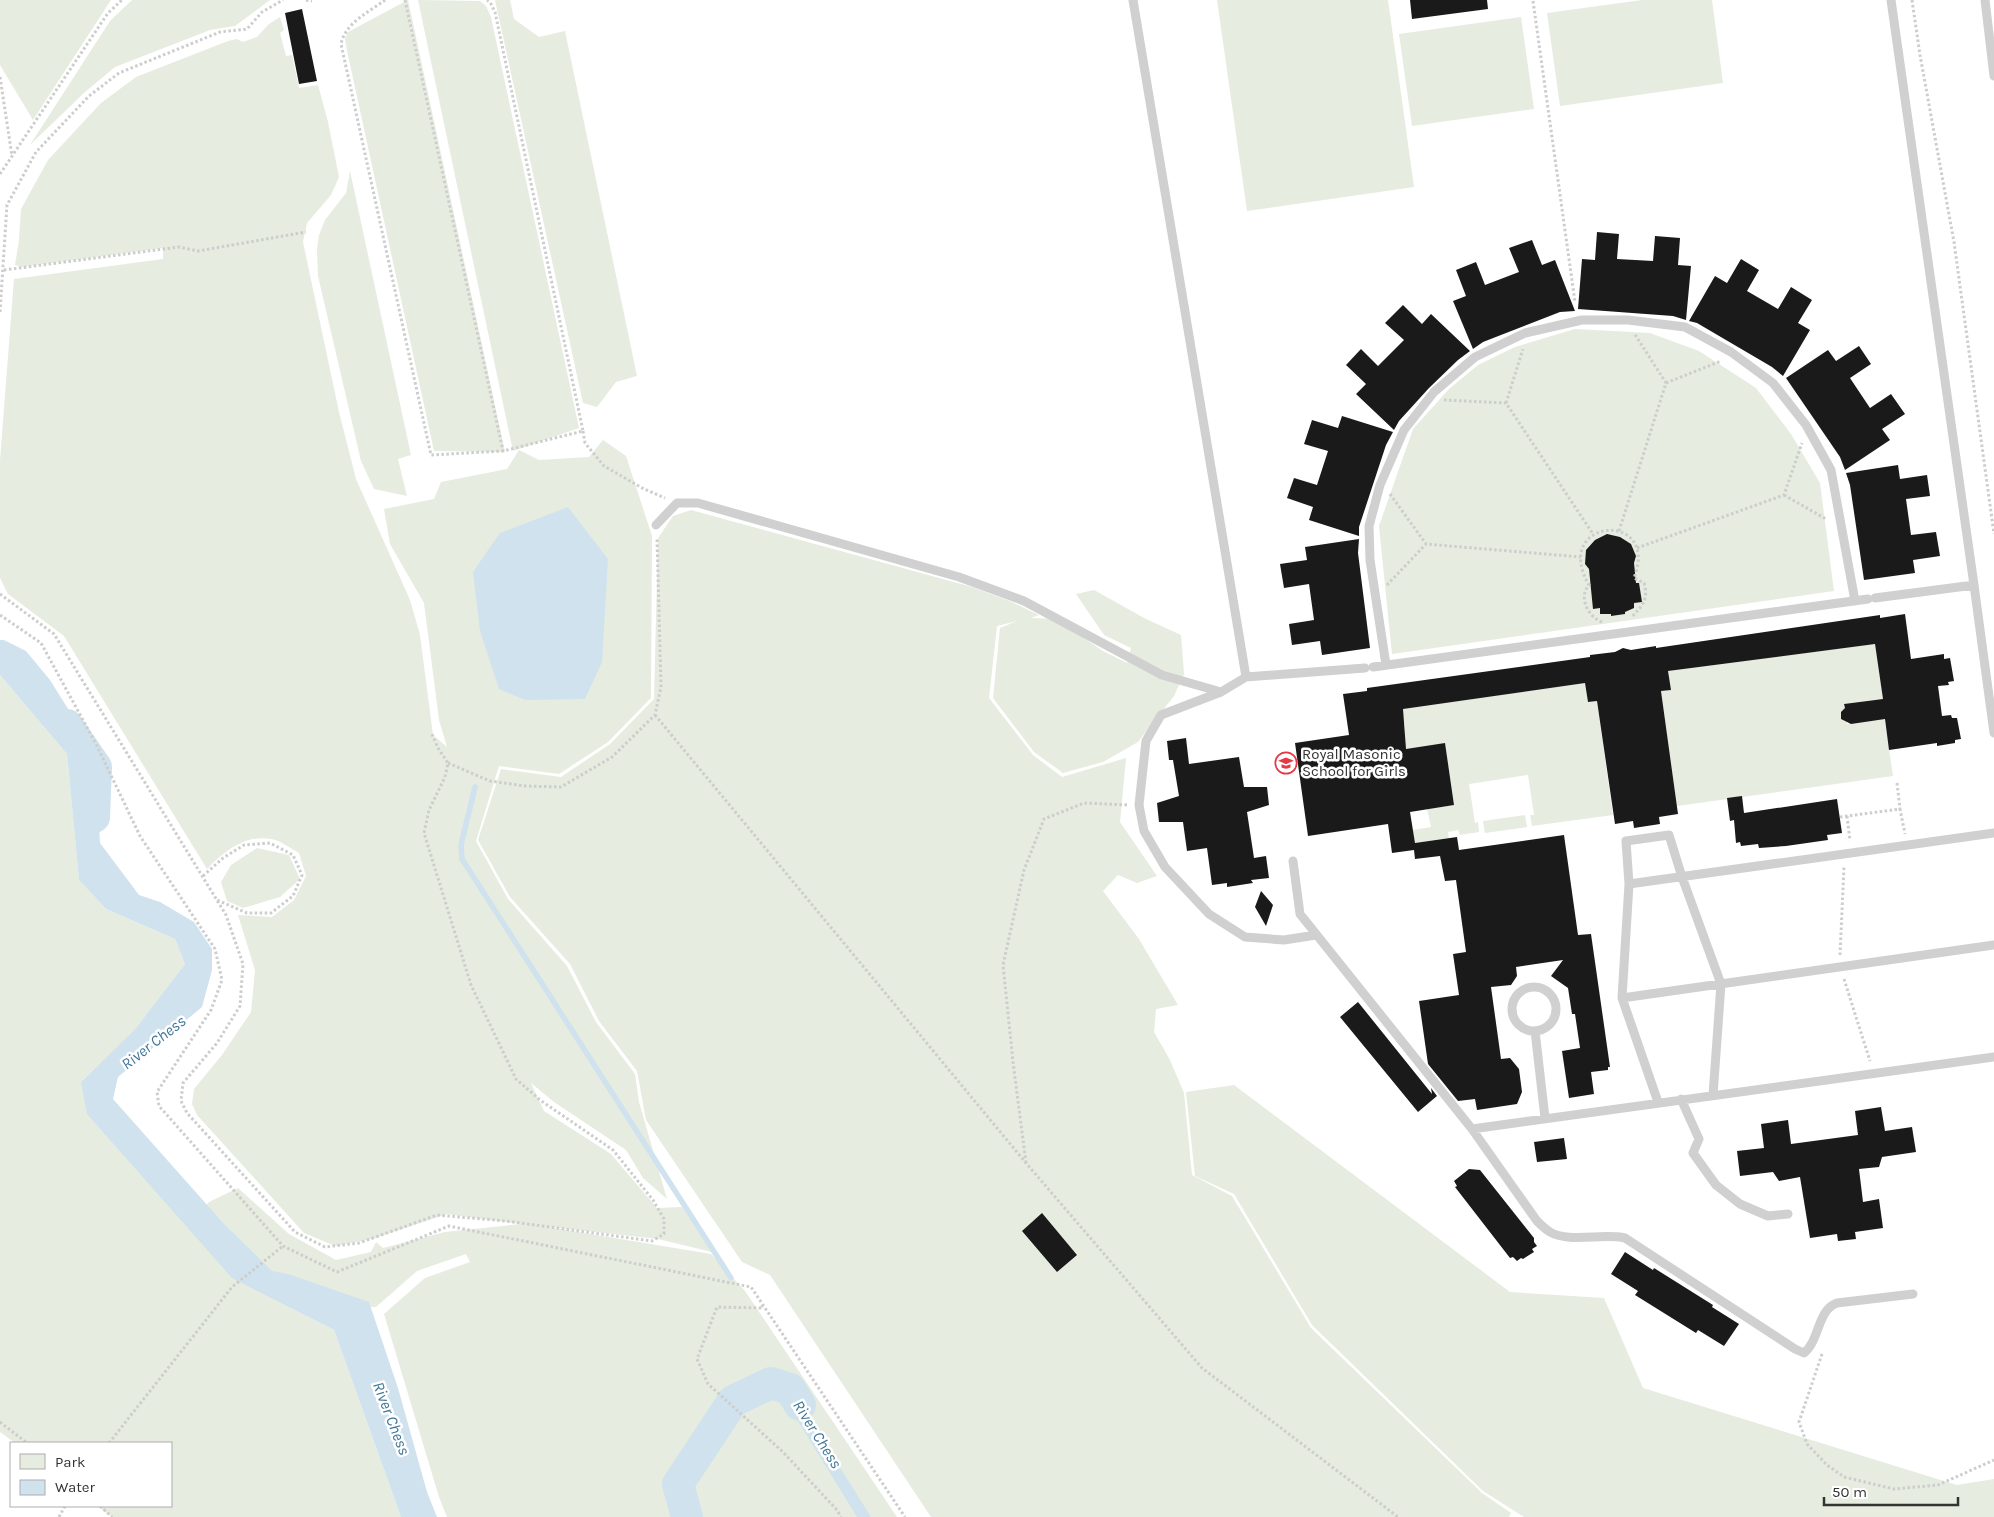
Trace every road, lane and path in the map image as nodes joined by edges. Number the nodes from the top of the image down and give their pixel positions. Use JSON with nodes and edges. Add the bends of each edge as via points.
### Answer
{"nodes":[{"id":1,"x":122,"y":0,"type":"edge"},
{"id":2,"x":283,"y":0,"type":"edge"},
{"id":3,"x":306,"y":0,"type":"edge"},
{"id":4,"x":385,"y":0,"type":"edge"},
{"id":5,"x":405,"y":0,"type":"edge"},
{"id":6,"x":487,"y":0,"type":"edge"},
{"id":7,"x":1132,"y":0,"type":"edge"},
{"id":8,"x":1891,"y":0,"type":"edge"},
{"id":9,"x":1912,"y":0,"type":"edge"},
{"id":10,"x":1985,"y":0,"type":"edge"},
{"id":11,"x":312,"y":1,"type":"dead end"},
{"id":12,"x":1533,"y":1,"type":"edge"},
{"id":13,"x":1994,"y":76,"type":"edge"},
{"id":14,"x":0,"y":77,"type":"edge"},
{"id":15,"x":12,"y":157,"type":"junction"},
{"id":16,"x":0,"y":174,"type":"edge"},
{"id":17,"x":306,"y":232,"type":"dead end"},
{"id":18,"x":4,"y":270,"type":"junction"},
{"id":19,"x":1575,"y":302,"type":"dead end"},
{"id":20,"x":0,"y":312,"type":"edge"},
{"id":21,"x":1626,"y":320,"type":"junction"},
{"id":22,"x":1529,"y":332,"type":"junction"},
{"id":23,"x":1736,"y":355,"type":"junction"},
{"id":24,"x":1666,"y":383,"type":"junction"},
{"id":25,"x":1428,"y":399,"type":"junction"},
{"id":26,"x":1506,"y":403,"type":"junction"},
{"id":27,"x":1807,"y":428,"type":"junction"},
{"id":28,"x":583,"y":431,"type":"junction"},
{"id":29,"x":503,"y":451,"type":"junction"},
{"id":30,"x":1382,"y":482,"type":"junction"},
{"id":31,"x":1784,"y":494,"type":"junction"},
{"id":32,"x":677,"y":503,"type":"junction"},
{"id":33,"x":656,"y":525,"type":"joint"},
{"id":34,"x":1843,"y":528,"type":"junction"},
{"id":35,"x":1619,"y":531,"type":"junction"},
{"id":36,"x":1593,"y":534,"type":"junction"},
{"id":37,"x":1994,"y":534,"type":"edge"},
{"id":38,"x":1426,"y":544,"type":"junction"},
{"id":39,"x":1637,"y":548,"type":"junction"},
{"id":40,"x":1580,"y":557,"type":"junction"},
{"id":41,"x":1974,"y":585,"type":"junction"},
{"id":42,"x":0,"y":594,"type":"edge"},
{"id":43,"x":1376,"y":596,"type":"junction"},
{"id":44,"x":1855,"y":601,"type":"junction"},
{"id":45,"x":0,"y":615,"type":"edge"},
{"id":46,"x":1604,"y":622,"type":"dead end"},
{"id":47,"x":1620,"y":633,"type":"junction"},
{"id":48,"x":1386,"y":665,"type":"junction"},
{"id":49,"x":1246,"y":677,"type":"junction"},
{"id":50,"x":1221,"y":692,"type":"junction"},
{"id":51,"x":655,"y":715,"type":"junction"},
{"id":52,"x":431,"y":732,"type":"dead end"},
{"id":53,"x":1994,"y":733,"type":"edge"},
{"id":54,"x":448,"y":763,"type":"junction"},
{"id":55,"x":1896,"y":783,"type":"dead end"},
{"id":56,"x":1139,"y":805,"type":"junction"},
{"id":57,"x":1900,"y":809,"type":"junction"},
{"id":58,"x":1847,"y":816,"type":"junction"},
{"id":59,"x":1840,"y":817,"type":"dead end"},
{"id":60,"x":1994,"y":832,"type":"edge"},
{"id":61,"x":1906,"y":845,"type":"junction"},
{"id":62,"x":1852,"y":853,"type":"junction"},
{"id":63,"x":1293,"y":861,"type":"dead end"},
{"id":64,"x":203,"y":876,"type":"junction"},
{"id":65,"x":1682,"y":877,"type":"junction"},
{"id":66,"x":1630,"y":884,"type":"junction"},
{"id":67,"x":217,"y":900,"type":"junction"},
{"id":68,"x":1316,"y":935,"type":"junction"},
{"id":69,"x":1994,"y":945,"type":"edge"},
{"id":70,"x":1722,"y":984,"type":"junction"},
{"id":71,"x":1622,"y":998,"type":"junction"},
{"id":72,"x":1535,"y":1031,"type":"junction"},
{"id":73,"x":1994,"y":1057,"type":"edge"},
{"id":74,"x":1713,"y":1095,"type":"junction"},
{"id":75,"x":1681,"y":1099,"type":"junction"},
{"id":76,"x":1658,"y":1102,"type":"junction"},
{"id":77,"x":1546,"y":1118,"type":"junction"},
{"id":78,"x":1472,"y":1129,"type":"junction"},
{"id":79,"x":1026,"y":1164,"type":"junction"},
{"id":80,"x":1788,"y":1214,"type":"dead end"},
{"id":81,"x":282,"y":1247,"type":"junction"},
{"id":82,"x":1913,"y":1294,"type":"dead end"},
{"id":83,"x":760,"y":1300,"type":"junction"},
{"id":84,"x":1824,"y":1349,"type":"dead end"},
{"id":85,"x":0,"y":1422,"type":"edge"},
{"id":86,"x":26,"y":1442,"type":"edge"},
{"id":87,"x":110,"y":1442,"type":"edge"},
{"id":88,"x":1994,"y":1460,"type":"edge"},
{"id":89,"x":101,"y":1507,"type":"edge"},
{"id":90,"x":112,"y":1517,"type":"edge"},
{"id":91,"x":841,"y":1517,"type":"edge"},
{"id":92,"x":906,"y":1517,"type":"edge"},
{"id":93,"x":1398,"y":1517,"type":"edge"}],
"edges":[{"from":1,"to":15,"type":"path","via":[[108,13]]},
{"from":2,"to":18,"type":"path","via":[[262,12],[247,29],[220,32],[120,73],[89,96],[36,152],[7,206]]},
{"from":3,"to":11,"type":"path"},
{"from":4,"to":29,"type":"path","via":[[348,28],[341,44],[431,455]]},
{"from":5,"to":29,"type":"path"},
{"from":6,"to":28,"type":"path","via":[[495,12]]},
{"from":7,"to":49,"type":"lane"},
{"from":8,"to":41,"type":"lane"},
{"from":9,"to":37,"type":"path","via":[[1954,242]]},
{"from":10,"to":13,"type":"lane"},
{"from":12,"to":19,"type":"path"},
{"from":14,"to":15,"type":"path"},
{"from":15,"to":16,"type":"path"},
{"from":17,"to":18,"type":"path","via":[[198,251],[179,247]]},
{"from":18,"to":20,"type":"path"},
{"from":21,"to":22,"type":"lane","via":[[1582,320]]},
{"from":21,"to":23,"type":"lane","via":[[1684,328]]},
{"from":21,"to":24,"type":"path"},
{"from":22,"to":25,"type":"lane","via":[[1475,357]]},
{"from":22,"to":26,"type":"path"},
{"from":23,"to":24,"type":"path"},
{"from":23,"to":27,"type":"lane","via":[[1773,383]]},
{"from":24,"to":35,"type":"path"},
{"from":25,"to":26,"type":"path"},
{"from":25,"to":30,"type":"lane","via":[[1404,430]]},
{"from":26,"to":36,"type":"path"},
{"from":27,"to":31,"type":"path"},
{"from":27,"to":34,"type":"lane","via":[[1831,470]]},
{"from":28,"to":29,"type":"path"},
{"from":28,"to":32,"type":"path","via":[[585,443],[604,466]]},
{"from":30,"to":38,"type":"path"},
{"from":30,"to":43,"type":"lane","via":[[1369,526]]},
{"from":31,"to":34,"type":"path"},
{"from":31,"to":39,"type":"path"},
{"from":32,"to":33,"type":"lane"},
{"from":32,"to":50,"type":"lane","via":[[698,503],[959,577],[1024,602],[1162,675]]},
{"from":33,"to":51,"type":"path","via":[[661,687]]},
{"from":34,"to":44,"type":"lane"},
{"from":35,"to":36,"type":"path","via":[[1602,530]]},
{"from":35,"to":39,"type":"path","via":[[1630,537]]},
{"from":36,"to":40,"type":"path","via":[[1586,541]]},
{"from":38,"to":40,"type":"path"},
{"from":38,"to":43,"type":"path"},
{"from":39,"to":47,"type":"path","via":[[1640,564],[1634,578],[1644,583],[1645,602],[1631,619],[1618,621]]},
{"from":40,"to":46,"type":"path","via":[[1590,585],[1585,592],[1585,604],[1593,616]]},
{"from":41,"to":44,"type":"lane"},
{"from":41,"to":53,"type":"lane"},
{"from":42,"to":64,"type":"path","via":[[54,634]]},
{"from":43,"to":48,"type":"lane"},
{"from":44,"to":47,"type":"lane"},
{"from":45,"to":81,"type":"path","via":[[41,642],[96,744],[140,836],[215,949],[222,980],[211,1010],[157,1092],[159,1106]]},
{"from":47,"to":48,"type":"lane"},
{"from":48,"to":49,"type":"lane"},
{"from":49,"to":50,"type":"lane"},
{"from":50,"to":56,"type":"lane","via":[[1161,715],[1146,740]]},
{"from":51,"to":54,"type":"path","via":[[612,756],[561,788],[490,781]]},
{"from":51,"to":79,"type":"path"},
{"from":52,"to":54,"type":"path"},
{"from":54,"to":67,"type":"path","via":[[446,777],[429,810],[424,833],[471,985],[516,1078],[540,1100],[612,1150],[653,1200],[664,1219],[664,1234],[652,1240],[437,1215],[359,1243],[325,1248],[295,1232],[186,1114],[181,1101],[183,1083],[217,1043],[240,1006],[242,964],[226,915]]},
{"from":55,"to":57,"type":"path"},
{"from":56,"to":68,"type":"lane","via":[[1144,831],[1165,867],[1209,914],[1245,937],[1284,940]]},
{"from":56,"to":79,"type":"path","via":[[1084,803],[1044,819],[1024,870],[1003,965]]},
{"from":57,"to":58,"type":"path"},
{"from":57,"to":61,"type":"path"},
{"from":58,"to":59,"type":"path"},
{"from":58,"to":62,"type":"path"},
{"from":60,"to":61,"type":"lane"},
{"from":61,"to":62,"type":"lane"},
{"from":62,"to":65,"type":"lane"},
{"from":63,"to":68,"type":"lane","via":[[1300,914]]},
{"from":64,"to":67,"type":"path"},
{"from":64,"to":67,"type":"path","via":[[244,845],[270,843],[293,855],[302,875],[293,896],[271,913],[247,913]]},
{"from":65,"to":66,"type":"lane"},
{"from":65,"to":66,"type":"lane","via":[[1669,834],[1626,841]]},
{"from":65,"to":70,"type":"lane"},
{"from":66,"to":71,"type":"lane"},
{"from":68,"to":78,"type":"lane"},
{"from":69,"to":70,"type":"lane"},
{"from":70,"to":71,"type":"lane"},
{"from":70,"to":74,"type":"lane"},
{"from":71,"to":76,"type":"lane"},
{"from":72,"to":72,"type":"lane","via":[[1522,1027],[1512,1009],[1516,996],[1535,987],[1553,999],[1555,1013],[1548,1025]]},
{"from":72,"to":77,"type":"lane"},
{"from":73,"to":74,"type":"lane"},
{"from":74,"to":75,"type":"lane"},
{"from":75,"to":76,"type":"lane"},
{"from":75,"to":80,"type":"lane","via":[[1699,1139],[1693,1153],[1716,1185],[1740,1204],[1768,1216]]},
{"from":76,"to":77,"type":"lane"},
{"from":77,"to":78,"type":"lane"},
{"from":78,"to":82,"type":"lane","via":[[1537,1222],[1551,1233],[1625,1238],[1804,1353],[1831,1305]]},
{"from":79,"to":93,"type":"path","via":[[1202,1368]]},
{"from":81,"to":83,"type":"path","via":[[337,1272],[449,1226],[751,1287]]},
{"from":81,"to":87,"type":"path","via":[[232,1287]]},
{"from":83,"to":91,"type":"path","via":[[763,1308],[717,1307],[697,1359],[708,1384],[783,1452]]},
{"from":83,"to":92,"type":"path"},
{"from":84,"to":88,"type":"path","via":[[1799,1422],[1807,1444],[1844,1477],[1894,1489],[1938,1485]]},
{"from":85,"to":86,"type":"path"},
{"from":89,"to":90,"type":"path"}]}
